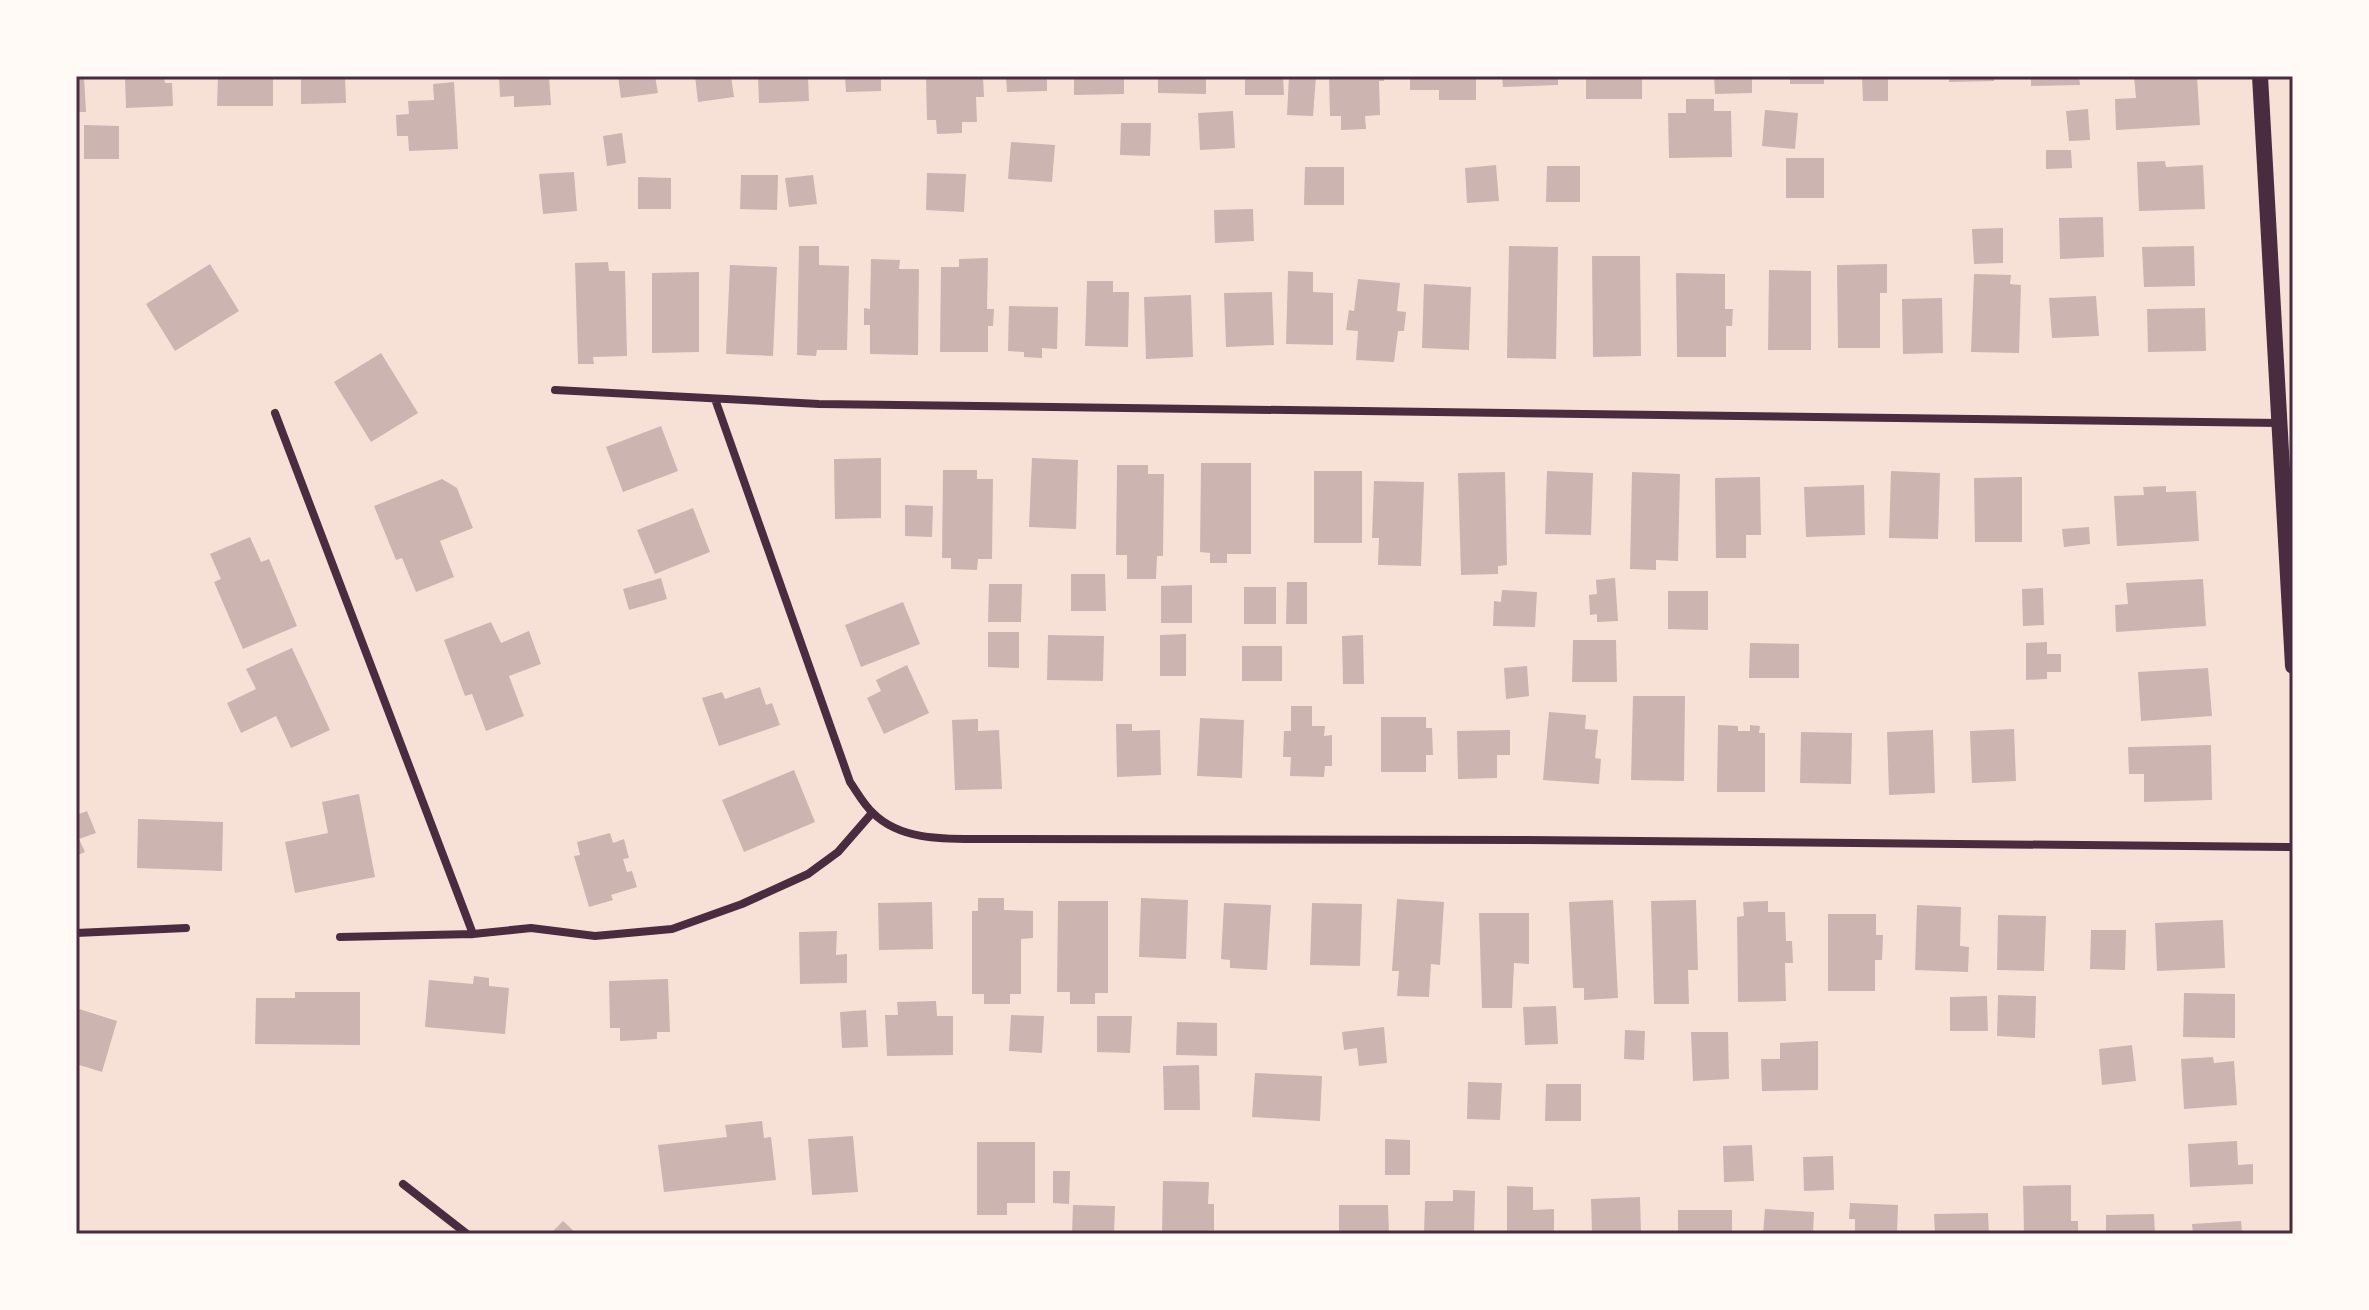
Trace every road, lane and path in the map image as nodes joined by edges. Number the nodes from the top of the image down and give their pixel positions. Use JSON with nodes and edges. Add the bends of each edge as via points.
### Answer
{"nodes":[{"id":1,"x":2260,"y":76,"type":"edge"},
{"id":2,"x":555,"y":390,"type":"dead end"},
{"id":3,"x":715,"y":399,"type":"junction"},
{"id":4,"x":275,"y":413,"type":"dead end"},
{"id":5,"x":2280,"y":423,"type":"junction"},
{"id":6,"x":2288,"y":476,"type":"edge"},
{"id":7,"x":2293,"y":666,"type":"edge"},
{"id":8,"x":872,"y":813,"type":"junction"},
{"id":9,"x":2293,"y":847,"type":"edge"},
{"id":10,"x":186,"y":928,"type":"dead end"},
{"id":11,"x":76,"y":933,"type":"edge"},
{"id":12,"x":473,"y":934,"type":"junction"},
{"id":13,"x":340,"y":937,"type":"dead end"},
{"id":14,"x":403,"y":1184,"type":"dead end"},
{"id":15,"x":467,"y":1234,"type":"edge"}],
"edges":[{"from":1,"to":5,"type":"main road"},
{"from":2,"to":3,"type":"street"},
{"from":3,"to":5,"type":"street"},
{"from":3,"to":8,"type":"street","via":[[850,782]]},
{"from":4,"to":12,"type":"street"},
{"from":5,"to":6,"type":"main road"},
{"from":6,"to":7,"type":"main road"},
{"from":8,"to":9,"type":"street","via":[[897,830],[953,839]]},
{"from":8,"to":12,"type":"street","via":[[838,852],[808,874],[672,929],[595,936],[531,928]]},
{"from":10,"to":11,"type":"street"},
{"from":12,"to":13,"type":"street"},
{"from":14,"to":15,"type":"street"}]}
